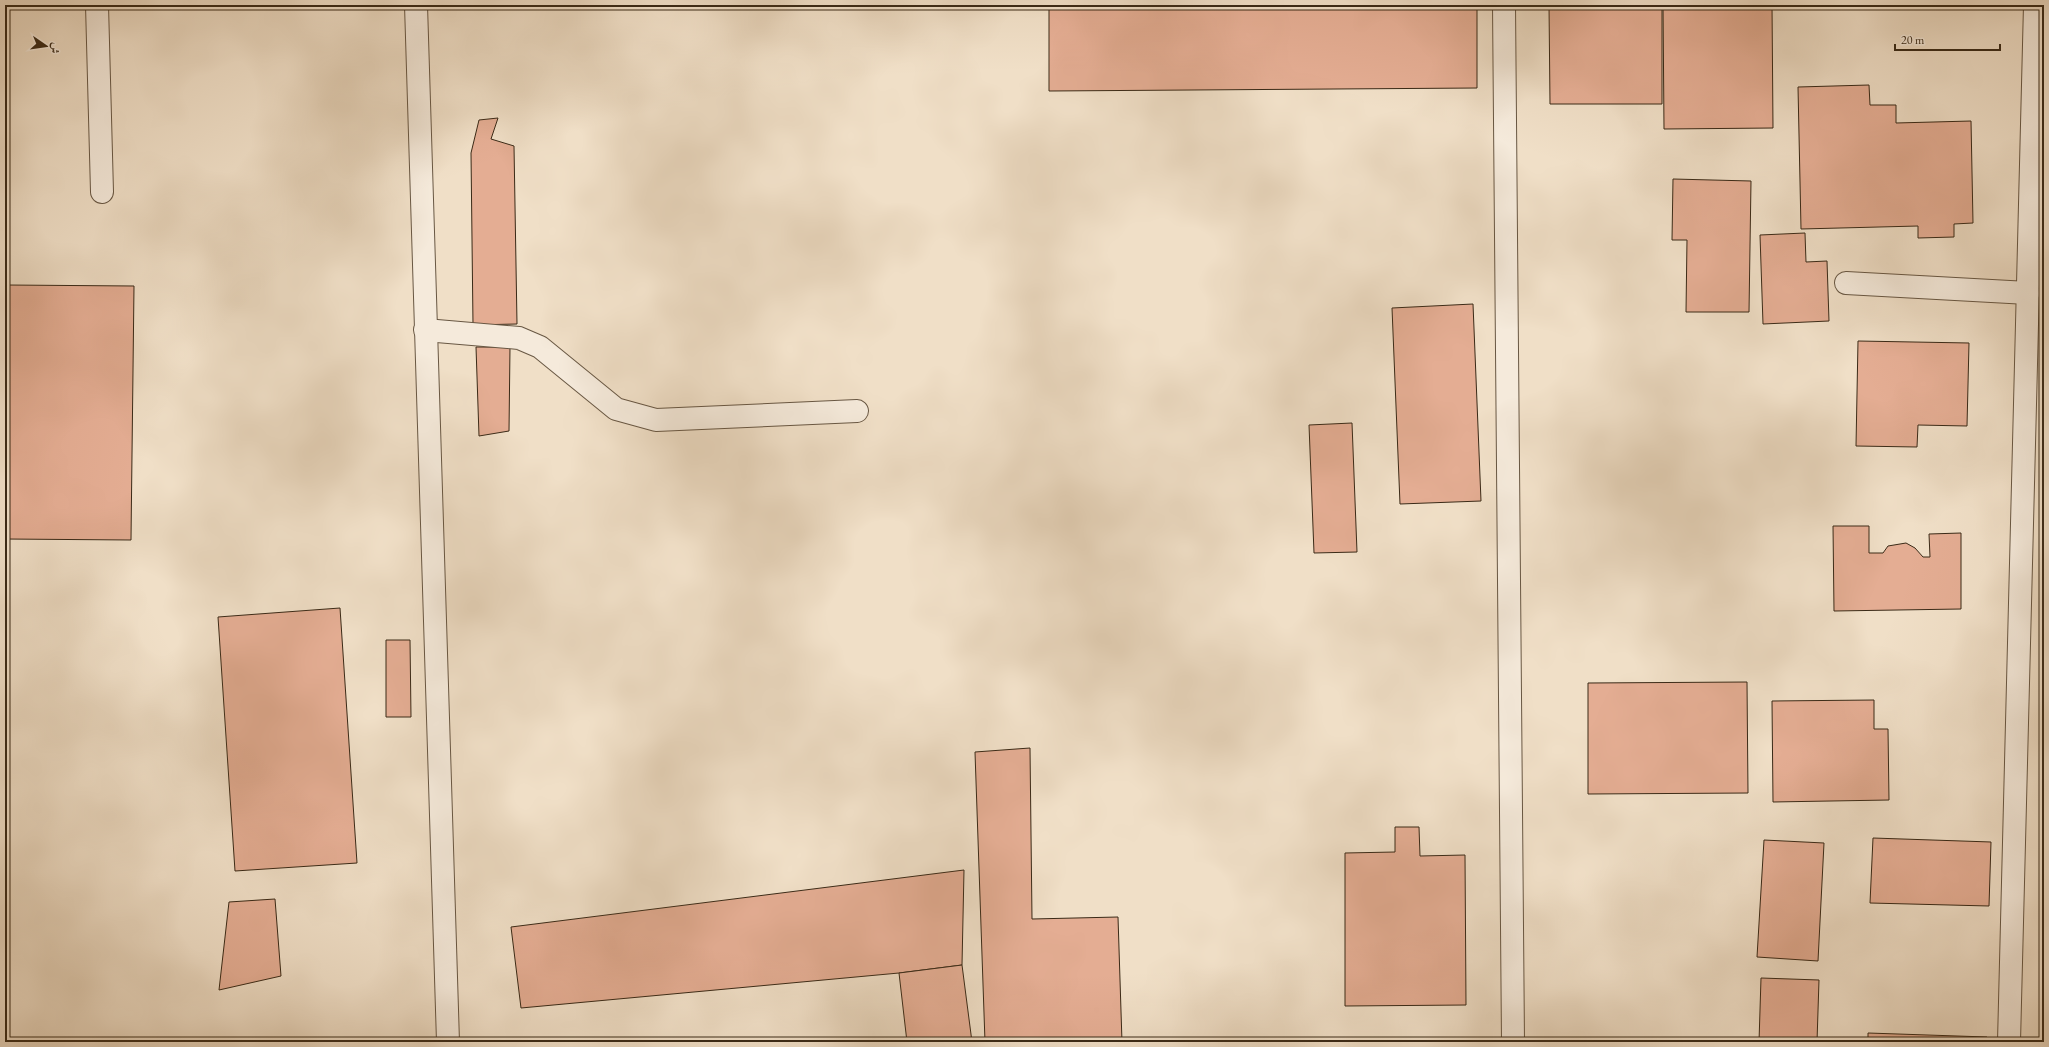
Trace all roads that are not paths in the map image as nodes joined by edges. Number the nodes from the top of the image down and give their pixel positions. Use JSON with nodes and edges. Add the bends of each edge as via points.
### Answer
{"nodes":[{"id":1,"x":97,"y":5,"type":"edge"},
{"id":2,"x":416,"y":5,"type":"edge"},
{"id":3,"x":1504,"y":5,"type":"edge"},
{"id":4,"x":2035,"y":5,"type":"edge"},
{"id":5,"x":102,"y":192,"type":"dead end"},
{"id":6,"x":1846,"y":283,"type":"dead end"},
{"id":7,"x":2028,"y":293,"type":"junction"},
{"id":8,"x":425,"y":330,"type":"junction"},
{"id":9,"x":857,"y":411,"type":"dead end"},
{"id":10,"x":448,"y":1042,"type":"edge"},
{"id":11,"x":1514,"y":1042,"type":"edge"},
{"id":12,"x":2009,"y":1042,"type":"edge"}],
"edges":[{"from":1,"to":5,"type":"street"},
{"from":2,"to":8,"type":"street"},
{"from":3,"to":11,"type":"street"},
{"from":4,"to":7,"type":"street"},
{"from":6,"to":7,"type":"street"},
{"from":7,"to":12,"type":"street"},
{"from":8,"to":9,"type":"street","via":[[519,338],[540,347],[616,409],[656,420]]},
{"from":8,"to":10,"type":"street"}]}
